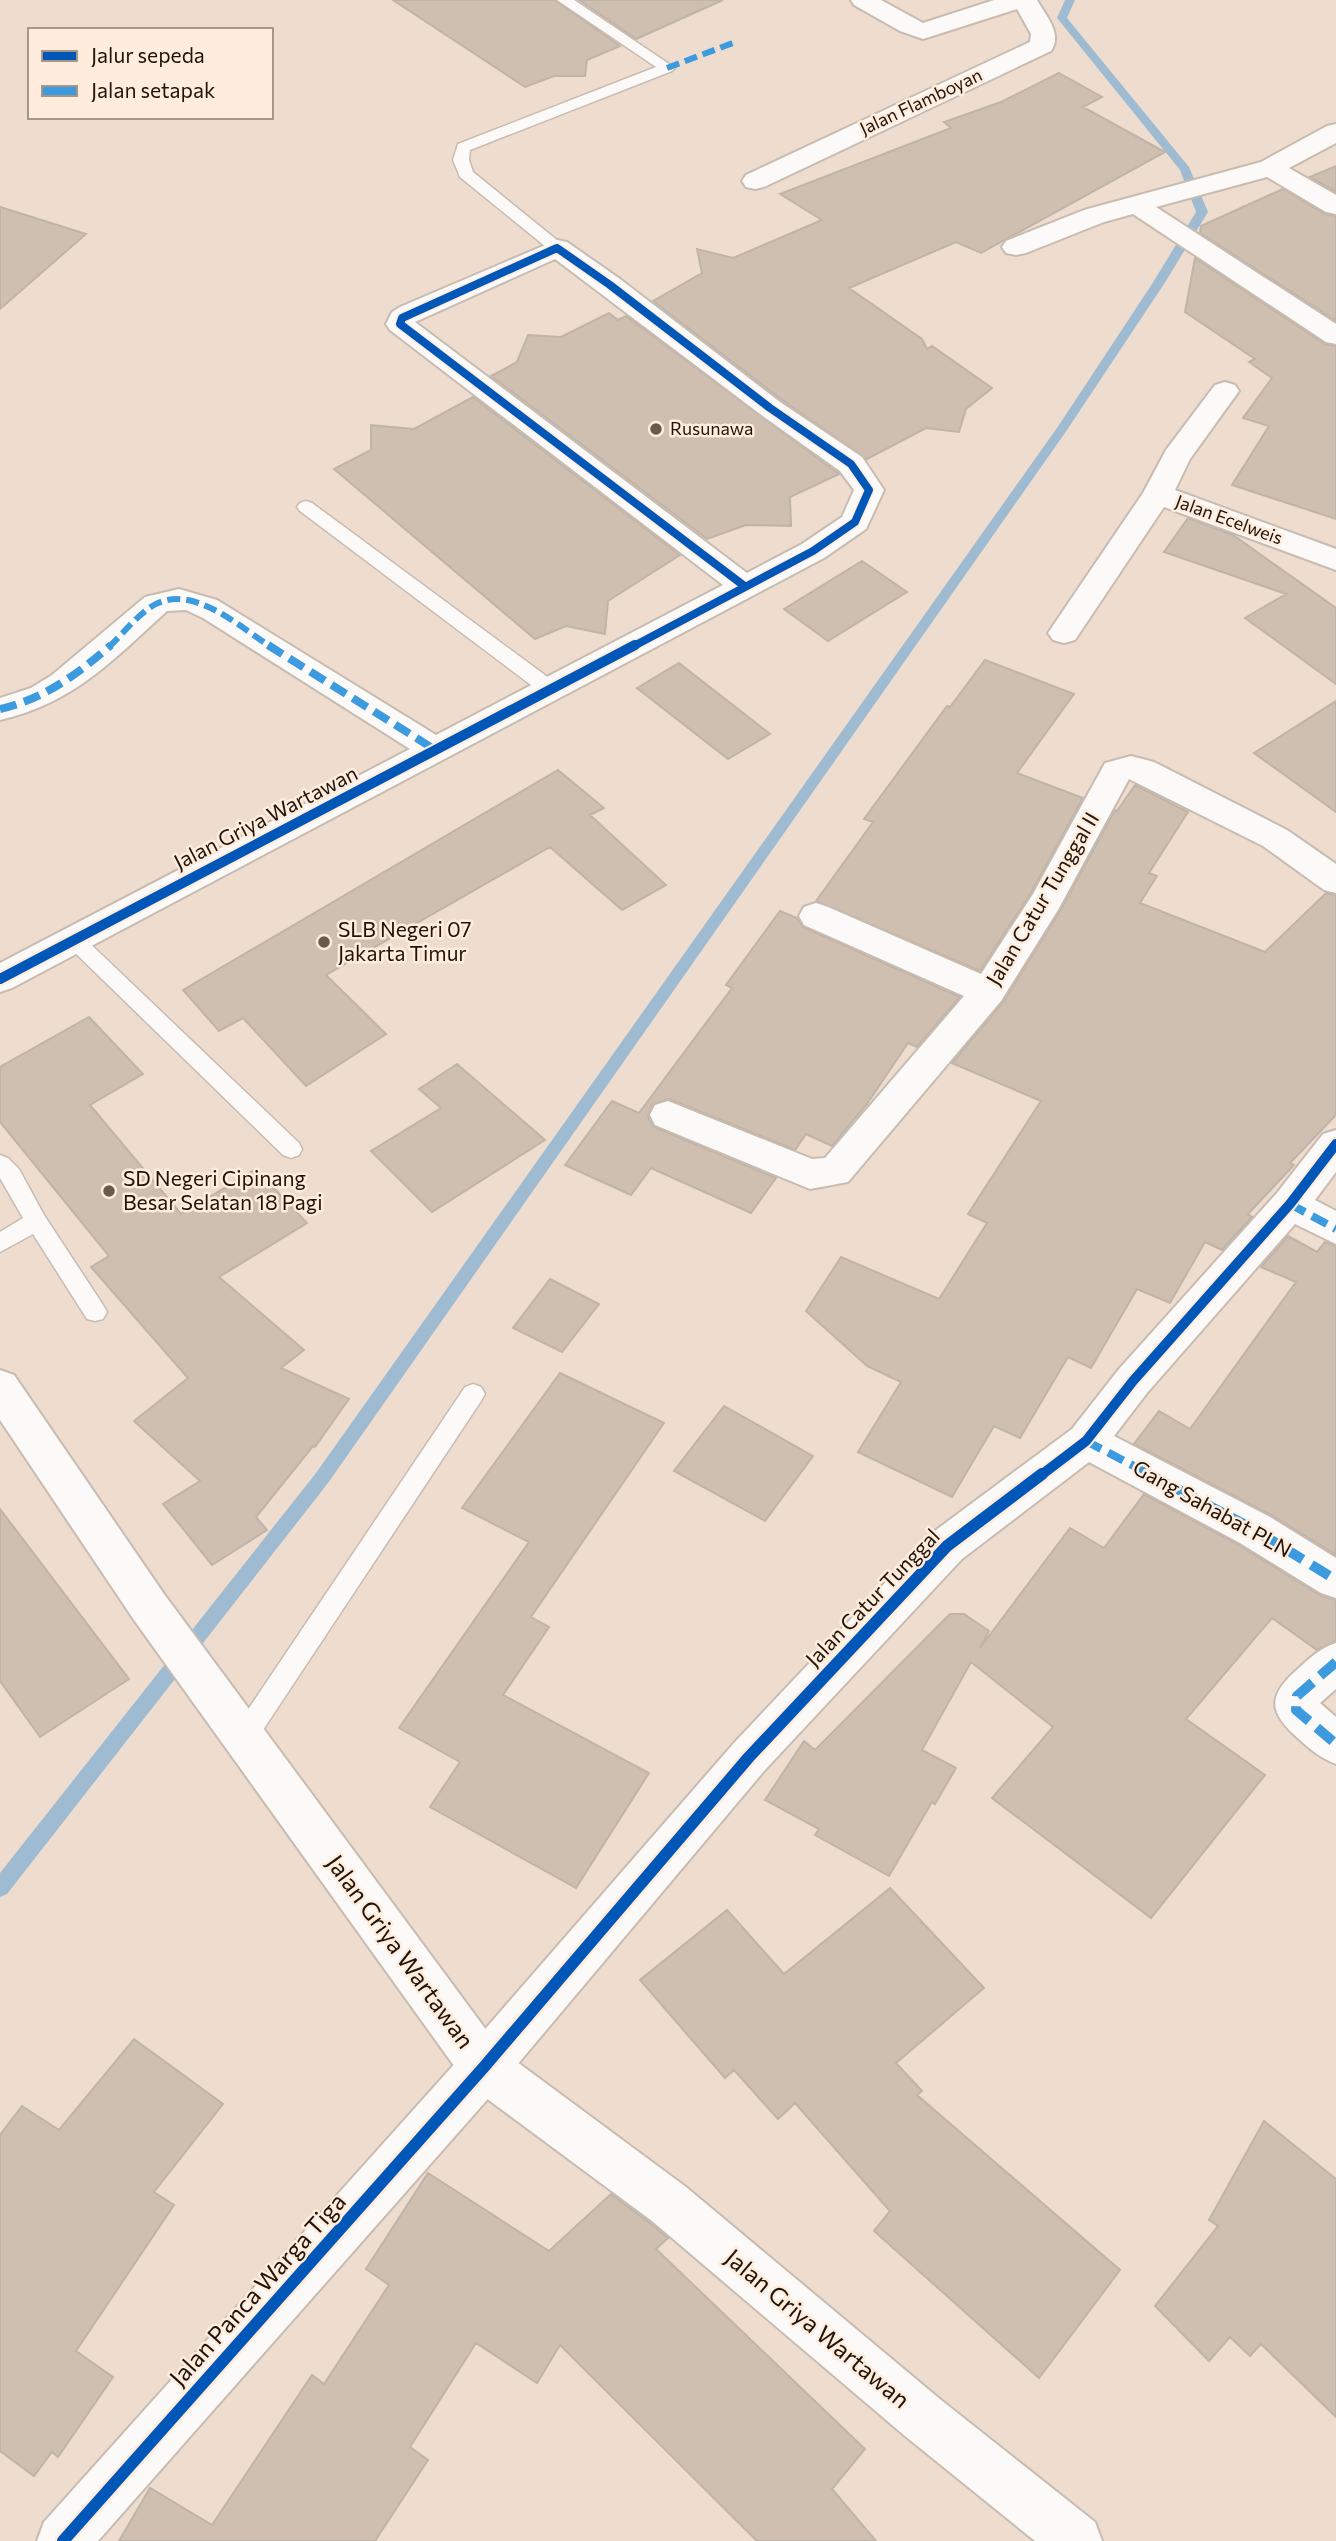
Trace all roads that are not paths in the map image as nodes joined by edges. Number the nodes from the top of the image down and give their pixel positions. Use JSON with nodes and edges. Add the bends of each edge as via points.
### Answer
{"nodes":[{"id":1,"x":564,"y":0,"type":"edge"},
{"id":2,"x":863,"y":0,"type":"edge"},
{"id":3,"x":1019,"y":0,"type":"edge"},
{"id":4,"x":1025,"y":0,"type":"edge"},
{"id":5,"x":1336,"y":132,"type":"edge"},
{"id":6,"x":1270,"y":168,"type":"junction"},
{"id":7,"x":755,"y":181,"type":"dead end"},
{"id":8,"x":1336,"y":206,"type":"edge"},
{"id":9,"x":1142,"y":208,"type":"junction"},
{"id":10,"x":1016,"y":247,"type":"dead end"},
{"id":11,"x":556,"y":248,"type":"junction"},
{"id":12,"x":1336,"y":336,"type":"edge"},
{"id":13,"x":1225,"y":391,"type":"dead end"},
{"id":14,"x":1158,"y":494,"type":"junction"},
{"id":15,"x":306,"y":507,"type":"dead end"},
{"id":16,"x":1336,"y":560,"type":"edge"},
{"id":17,"x":743,"y":585,"type":"junction"},
{"id":18,"x":1064,"y":633,"type":"dead end"},
{"id":19,"x":550,"y":689,"type":"junction"},
{"id":20,"x":0,"y":709,"type":"edge"},
{"id":21,"x":437,"y":751,"type":"junction"},
{"id":22,"x":1336,"y":881,"type":"edge"},
{"id":23,"x":816,"y":916,"type":"dead end"},
{"id":24,"x":74,"y":939,"type":"junction"},
{"id":25,"x":0,"y":979,"type":"edge"},
{"id":26,"x":988,"y":992,"type":"junction"},
{"id":27,"x":668,"y":1115,"type":"dead end"},
{"id":28,"x":1336,"y":1144,"type":"edge"},
{"id":29,"x":291,"y":1150,"type":"dead end"},
{"id":30,"x":0,"y":1164,"type":"edge"},
{"id":31,"x":1290,"y":1204,"type":"junction"},
{"id":32,"x":36,"y":1221,"type":"junction"},
{"id":33,"x":1336,"y":1229,"type":"edge"},
{"id":34,"x":0,"y":1243,"type":"edge"},
{"id":35,"x":95,"y":1312,"type":"dead end"},
{"id":36,"x":0,"y":1387,"type":"edge"},
{"id":37,"x":473,"y":1394,"type":"dead end"},
{"id":38,"x":1086,"y":1441,"type":"junction"},
{"id":39,"x":1336,"y":1580,"type":"edge"},
{"id":40,"x":1336,"y":1662,"type":"edge"},
{"id":41,"x":235,"y":1727,"type":"junction"},
{"id":42,"x":1336,"y":1744,"type":"edge"},
{"id":43,"x":484,"y":2067,"type":"junction"},
{"id":44,"x":63,"y":2541,"type":"edge"},
{"id":45,"x":1076,"y":2541,"type":"edge"}],
"edges":[{"from":1,"to":11,"type":"lane","via":[[667,68],[463,147],[466,174]]},
{"from":2,"to":3,"type":"street","via":[[923,31]]},
{"from":4,"to":7,"type":"street","name":"Jalan Flamboyan","via":[[1044,34],[1042,46]]},
{"from":5,"to":6,"type":"street"},
{"from":6,"to":8,"type":"street"},
{"from":6,"to":9,"type":"street"},
{"from":9,"to":10,"type":"street","via":[[1094,216]]},
{"from":9,"to":12,"type":"street","via":[[1222,265]]},
{"from":11,"to":17,"type":"street","name":"Jalan Griya Wartawan","via":[[851,464],[869,490],[855,522],[813,551]]},
{"from":11,"to":17,"type":"street","via":[[410,313],[400,324]]},
{"from":13,"to":14,"type":"street","name":"Jalan Ecelweis","via":[[1176,457]]},
{"from":14,"to":16,"type":"street","name":"Jalan Ecelweis"},
{"from":14,"to":18,"type":"street"},
{"from":15,"to":19,"type":"lane"},
{"from":17,"to":19,"type":"street","name":"Jalan Griya Wartawan"},
{"from":19,"to":21,"type":"street","name":"Jalan Griya Wartawan"},
{"from":20,"to":21,"type":"street","via":[[38,699],[63,683],[156,604],[173,598],[214,611]]},
{"from":21,"to":24,"type":"street","name":"Jalan Griya Wartawan"},
{"from":22,"to":26,"type":"street","name":"Jalan Catur Tunggal II","via":[[1275,838],[1142,770],[1117,771]]},
{"from":23,"to":26,"type":"street"},
{"from":24,"to":25,"type":"street","name":"Jalan Griya Wartawan"},
{"from":24,"to":29,"type":"lane"},
{"from":26,"to":27,"type":"street","name":"Jalan Catur Tunggal II","via":[[835,1172],[810,1174]]},
{"from":28,"to":31,"type":"street","name":"Jalan Catur Tunggal"},
{"from":30,"to":32,"type":"lane"},
{"from":31,"to":33,"type":"street"},
{"from":31,"to":38,"type":"street","name":"Jalan Catur Tunggal","via":[[1133,1381]]},
{"from":32,"to":34,"type":"lane"},
{"from":32,"to":35,"type":"lane"},
{"from":36,"to":41,"type":"street","name":"Jalan Griya Wartawan"},
{"from":37,"to":41,"type":"lane"},
{"from":38,"to":39,"type":"street","name":"Gang Sahabat PLN","via":[[1255,1530]]},
{"from":38,"to":43,"type":"street","name":"Jalan Catur Tunggal","via":[[947,1546],[749,1757]]},
{"from":40,"to":42,"type":"street","via":[[1297,1696],[1296,1710]]},
{"from":41,"to":43,"type":"street","name":"Jalan Griya Wartawan"},
{"from":43,"to":44,"type":"street","name":"Jalan Panca Warga Tiga"},
{"from":43,"to":45,"type":"street","name":"Jalan Griya Wartawan","via":[[669,2204]]}]}
